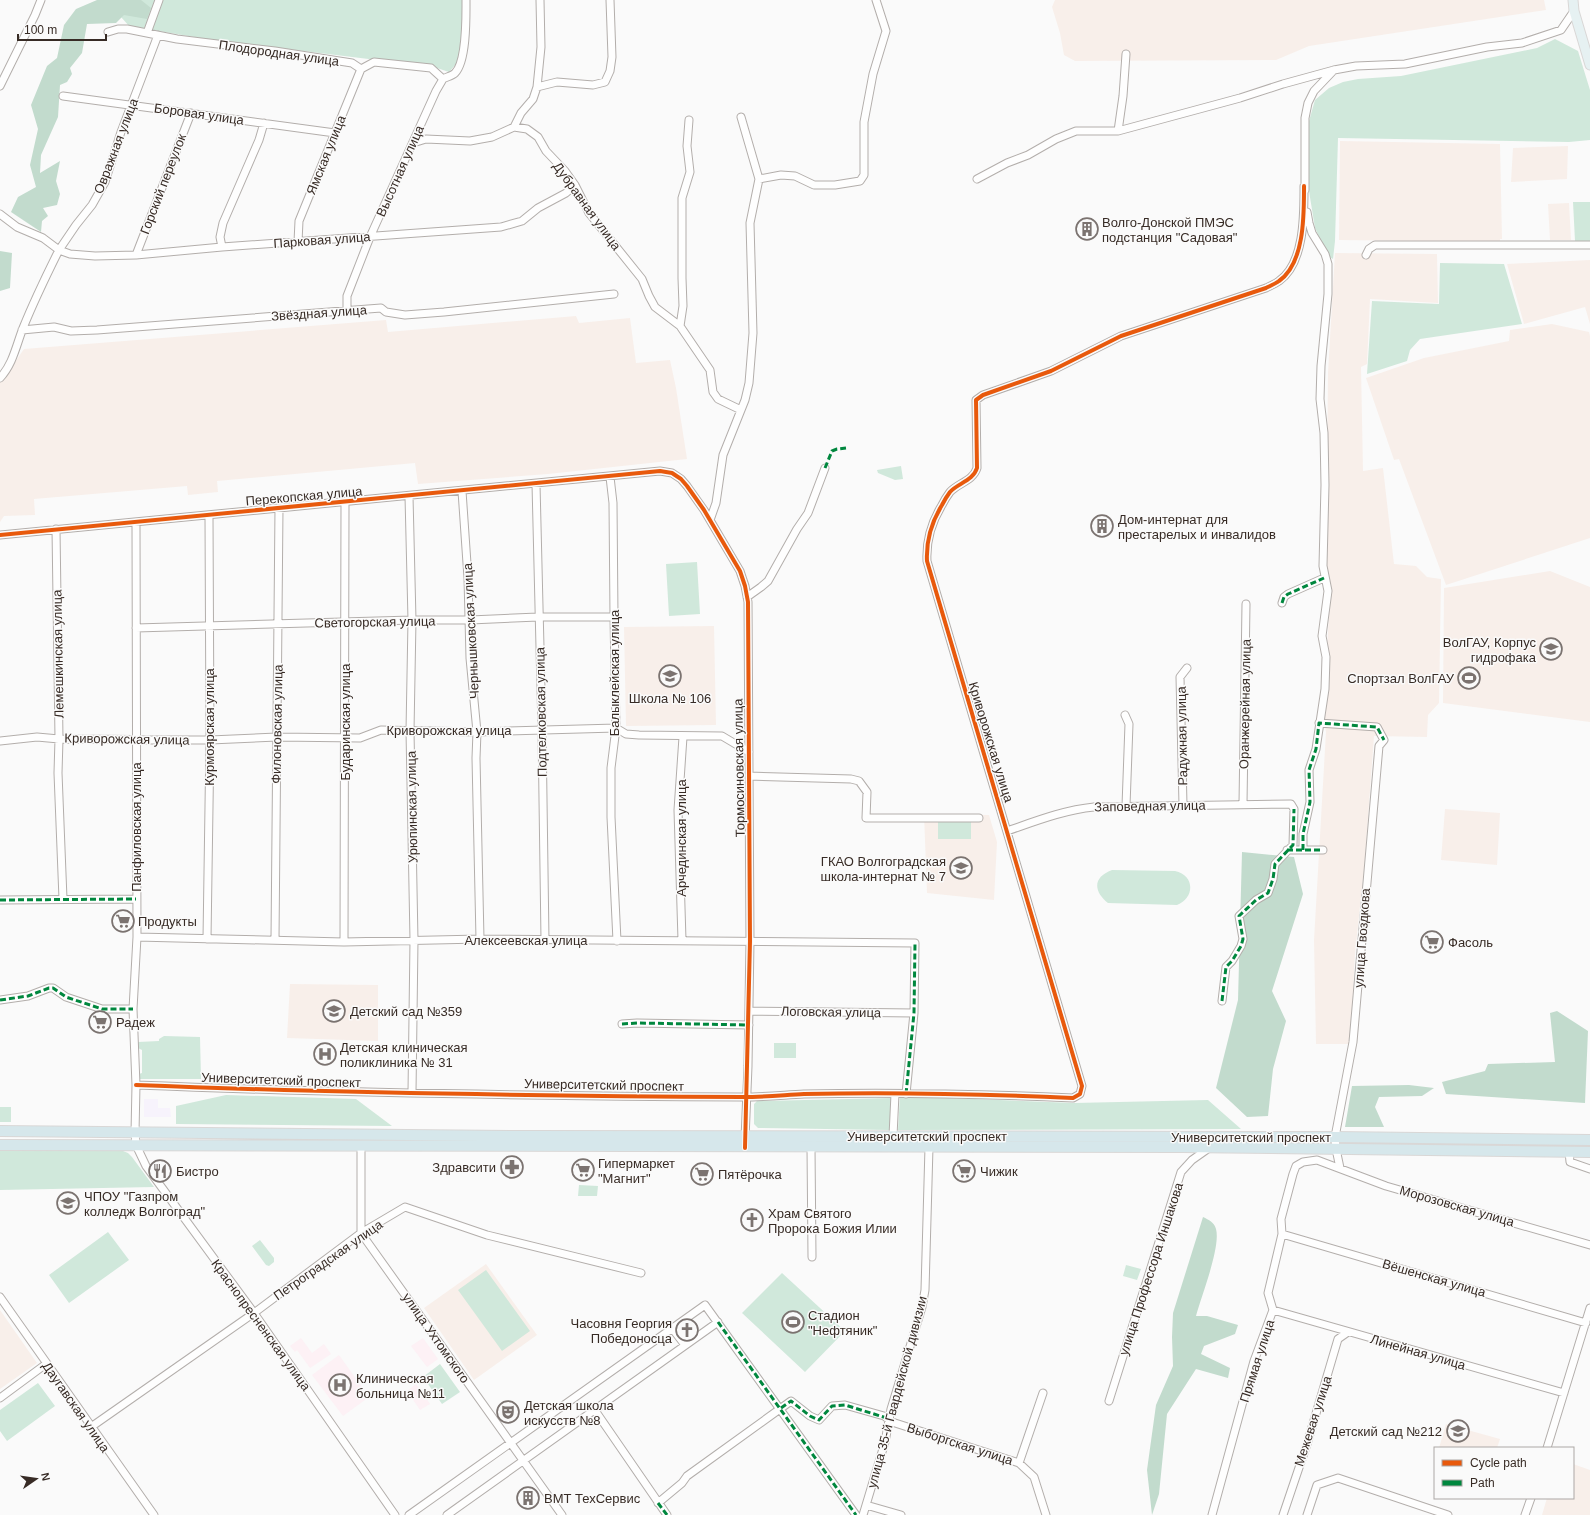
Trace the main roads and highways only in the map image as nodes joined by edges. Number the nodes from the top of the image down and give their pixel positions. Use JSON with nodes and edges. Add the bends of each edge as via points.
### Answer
{"nodes":[{"id":1,"x":1573,"y":0,"type":"edge"},
{"id":2,"x":1590,"y":65,"type":"edge"},
{"id":3,"x":0,"y":1130,"type":"edge"},
{"id":4,"x":1474,"y":1139,"type":"junction"},
{"id":5,"x":1590,"y":1140,"type":"edge"},
{"id":6,"x":0,"y":1145,"type":"edge"},
{"id":7,"x":1474,"y":1150,"type":"junction"},
{"id":8,"x":1590,"y":1152,"type":"edge"}],
"edges":[{"from":1,"to":2,"type":"main road"},
{"from":3,"to":4,"type":"highway","name":"Университетский проспект","via":[[135,1133]]},
{"from":4,"to":5,"type":"highway","name":"Университетский проспект"},
{"from":4,"to":7,"type":"highway","via":[[1469,1143],[1470,1148]]},
{"from":6,"to":7,"type":"highway","name":"Университетский проспект"},
{"from":7,"to":8,"type":"highway","name":"Университетский проспект"}]}
